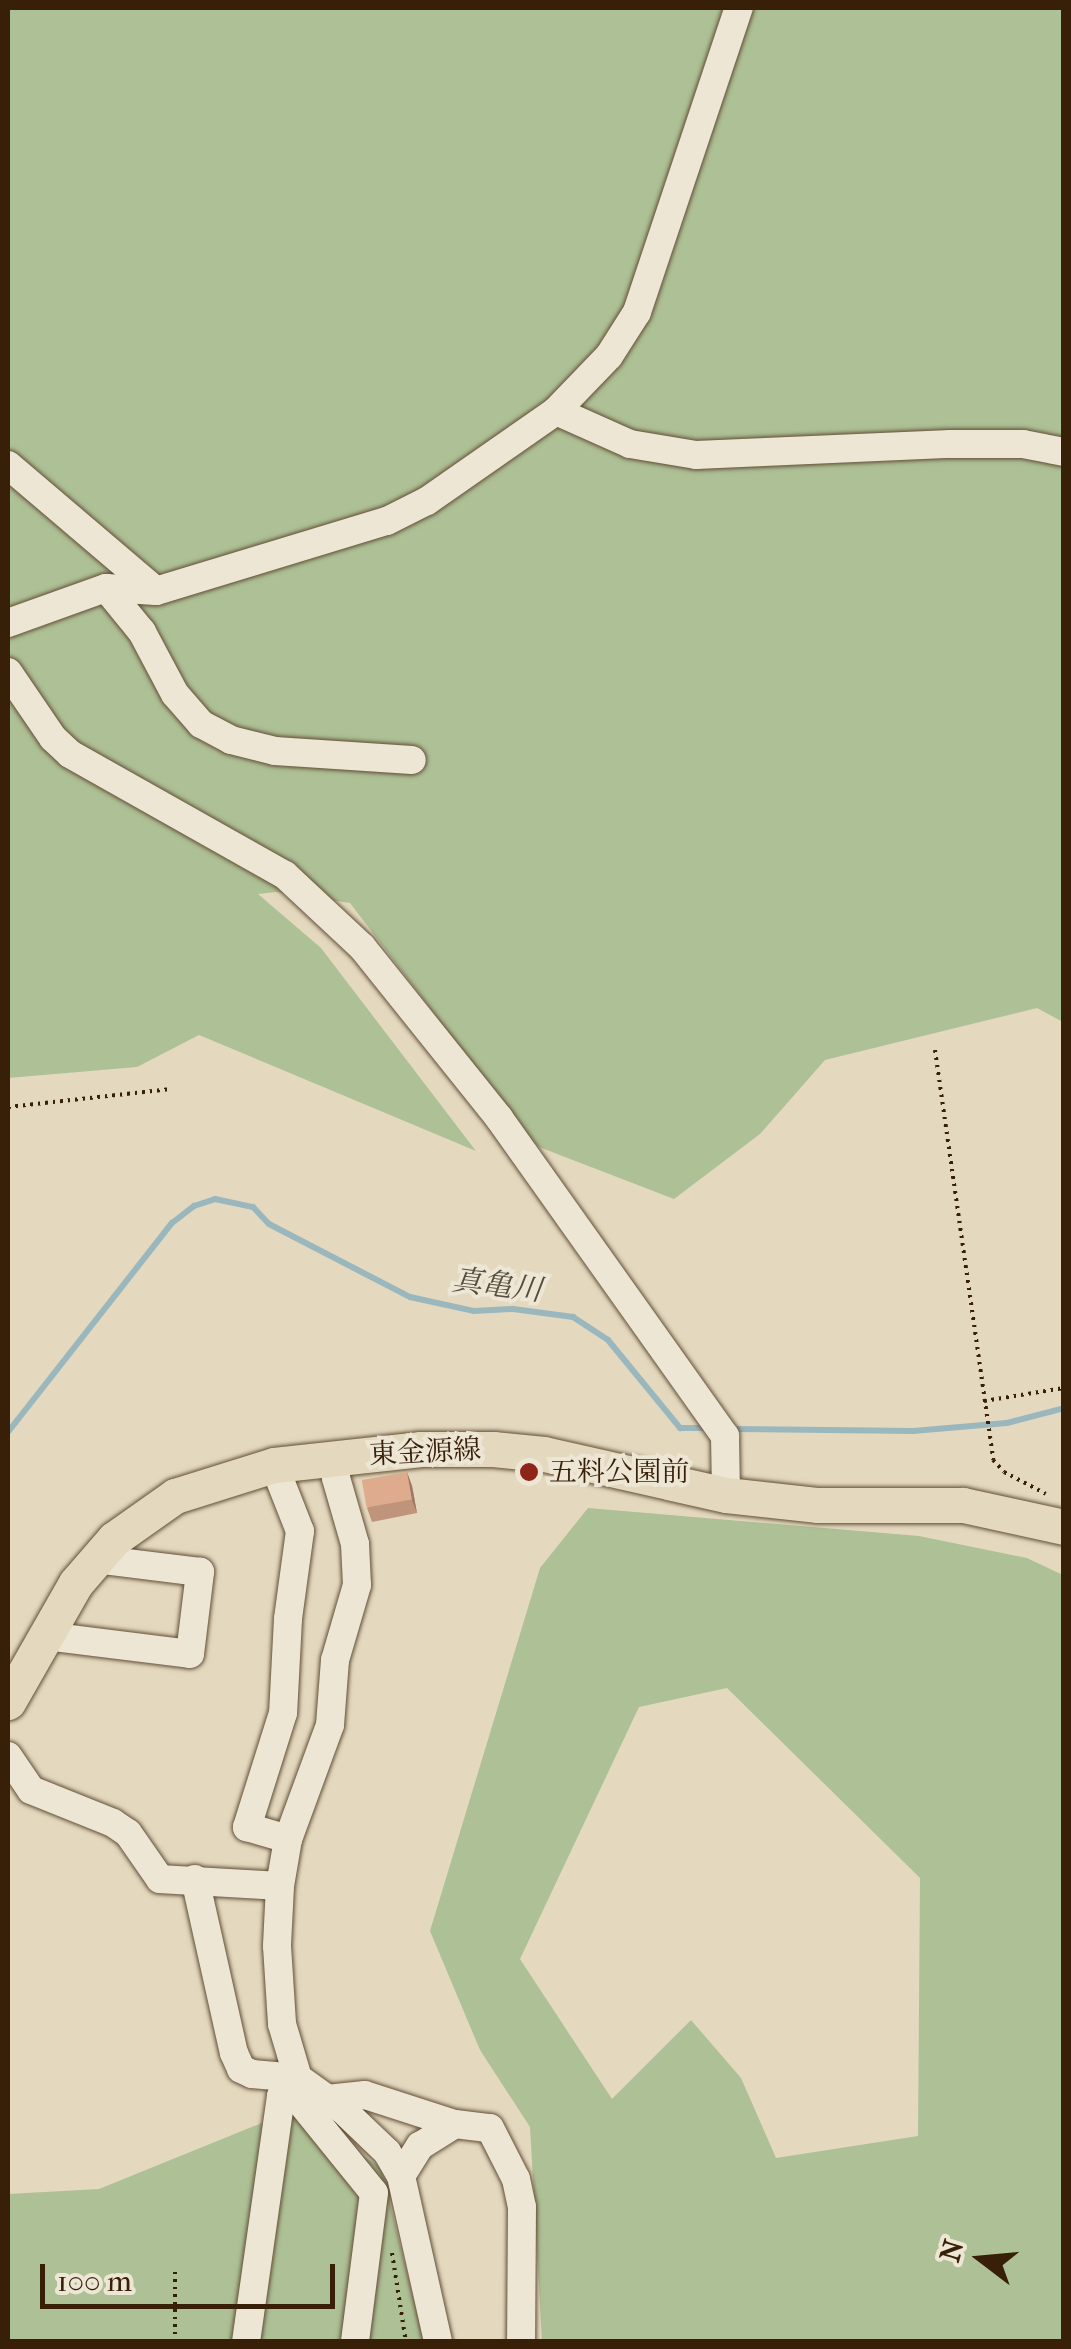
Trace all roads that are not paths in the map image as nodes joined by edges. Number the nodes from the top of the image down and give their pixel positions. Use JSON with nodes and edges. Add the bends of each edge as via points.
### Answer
{"nodes":[{"id":1,"x":739,"y":8,"type":"edge"},
{"id":2,"x":556,"y":411,"type":"junction"},
{"id":3,"x":1064,"y":452,"type":"edge"},
{"id":4,"x":8,"y":465,"type":"edge"},
{"id":5,"x":106,"y":588,"type":"junction"},
{"id":6,"x":156,"y":592,"type":"junction"},
{"id":7,"x":8,"y":623,"type":"edge"},
{"id":8,"x":8,"y":672,"type":"edge"},
{"id":9,"x":412,"y":760,"type":"dead end"},
{"id":10,"x":335,"y":1457,"type":"junction"},
{"id":11,"x":274,"y":1464,"type":"junction"},
{"id":12,"x":726,"y":1494,"type":"junction"},
{"id":13,"x":1058,"y":1514,"type":"edge"},
{"id":14,"x":96,"y":1559,"type":"junction"},
{"id":15,"x":46,"y":1636,"type":"junction"},
{"id":16,"x":8,"y":1702,"type":"edge"},
{"id":17,"x":8,"y":1756,"type":"edge"},
{"id":18,"x":288,"y":1839,"type":"junction"},
{"id":19,"x":194,"y":1879,"type":"junction"},
{"id":20,"x":280,"y":1886,"type":"junction"},
{"id":21,"x":298,"y":2078,"type":"junction"},
{"id":22,"x":327,"y":2099,"type":"junction"},
{"id":23,"x":455,"y":2124,"type":"junction"},
{"id":24,"x":401,"y":2176,"type":"junction"},
{"id":25,"x":246,"y":2342,"type":"edge"},
{"id":26,"x":355,"y":2342,"type":"edge"},
{"id":27,"x":438,"y":2342,"type":"edge"},
{"id":28,"x":521,"y":2342,"type":"edge"}],
"edges":[{"from":1,"to":2,"type":"street","via":[[638,312],[609,356]]},
{"from":2,"to":3,"type":"street","via":[[630,444],[696,454],[951,444],[1022,444]]},
{"from":2,"to":6,"type":"street","via":[[387,522]]},
{"from":4,"to":6,"type":"street"},
{"from":5,"to":6,"type":"street"},
{"from":5,"to":7,"type":"street"},
{"from":5,"to":9,"type":"street","via":[[201,724],[276,751]]},
{"from":8,"to":12,"type":"street","via":[[70,754],[285,875],[362,947],[500,1118],[724,1436]]},
{"from":10,"to":11,"type":"main road","name":"東金源線"},
{"from":10,"to":12,"type":"main road","name":"東金源線","via":[[493,1449]]},
{"from":10,"to":18,"type":"street","via":[[357,1585],[335,1660],[330,1725]]},
{"from":11,"to":14,"type":"main road","name":"東金源線","via":[[174,1496]]},
{"from":11,"to":18,"type":"street","via":[[300,1531],[282,1714],[247,1827]]},
{"from":12,"to":13,"type":"main road","name":"東金源線","via":[[818,1505]]},
{"from":14,"to":15,"type":"main road","name":"東金源線"},
{"from":14,"to":15,"type":"street","via":[[200,1572],[190,1654]]},
{"from":15,"to":16,"type":"main road","name":"東金源線"},
{"from":17,"to":19,"type":"street","via":[[31,1790],[128,1833],[160,1880]]},
{"from":18,"to":20,"type":"street"},
{"from":19,"to":20,"type":"street"},
{"from":19,"to":21,"type":"street","via":[[241,2068]]},
{"from":20,"to":21,"type":"street","via":[[282,2024]]},
{"from":21,"to":22,"type":"street"},
{"from":21,"to":25,"type":"street","via":[[282,2096]]},
{"from":21,"to":26,"type":"street","via":[[302,2104],[374,2192]]},
{"from":22,"to":23,"type":"street","via":[[365,2095]]},
{"from":22,"to":24,"type":"street","via":[[387,2152]]},
{"from":23,"to":24,"type":"street","via":[[420,2146]]},
{"from":23,"to":28,"type":"street","via":[[490,2128],[516,2179],[522,2207]]},
{"from":24,"to":27,"type":"street"}]}
